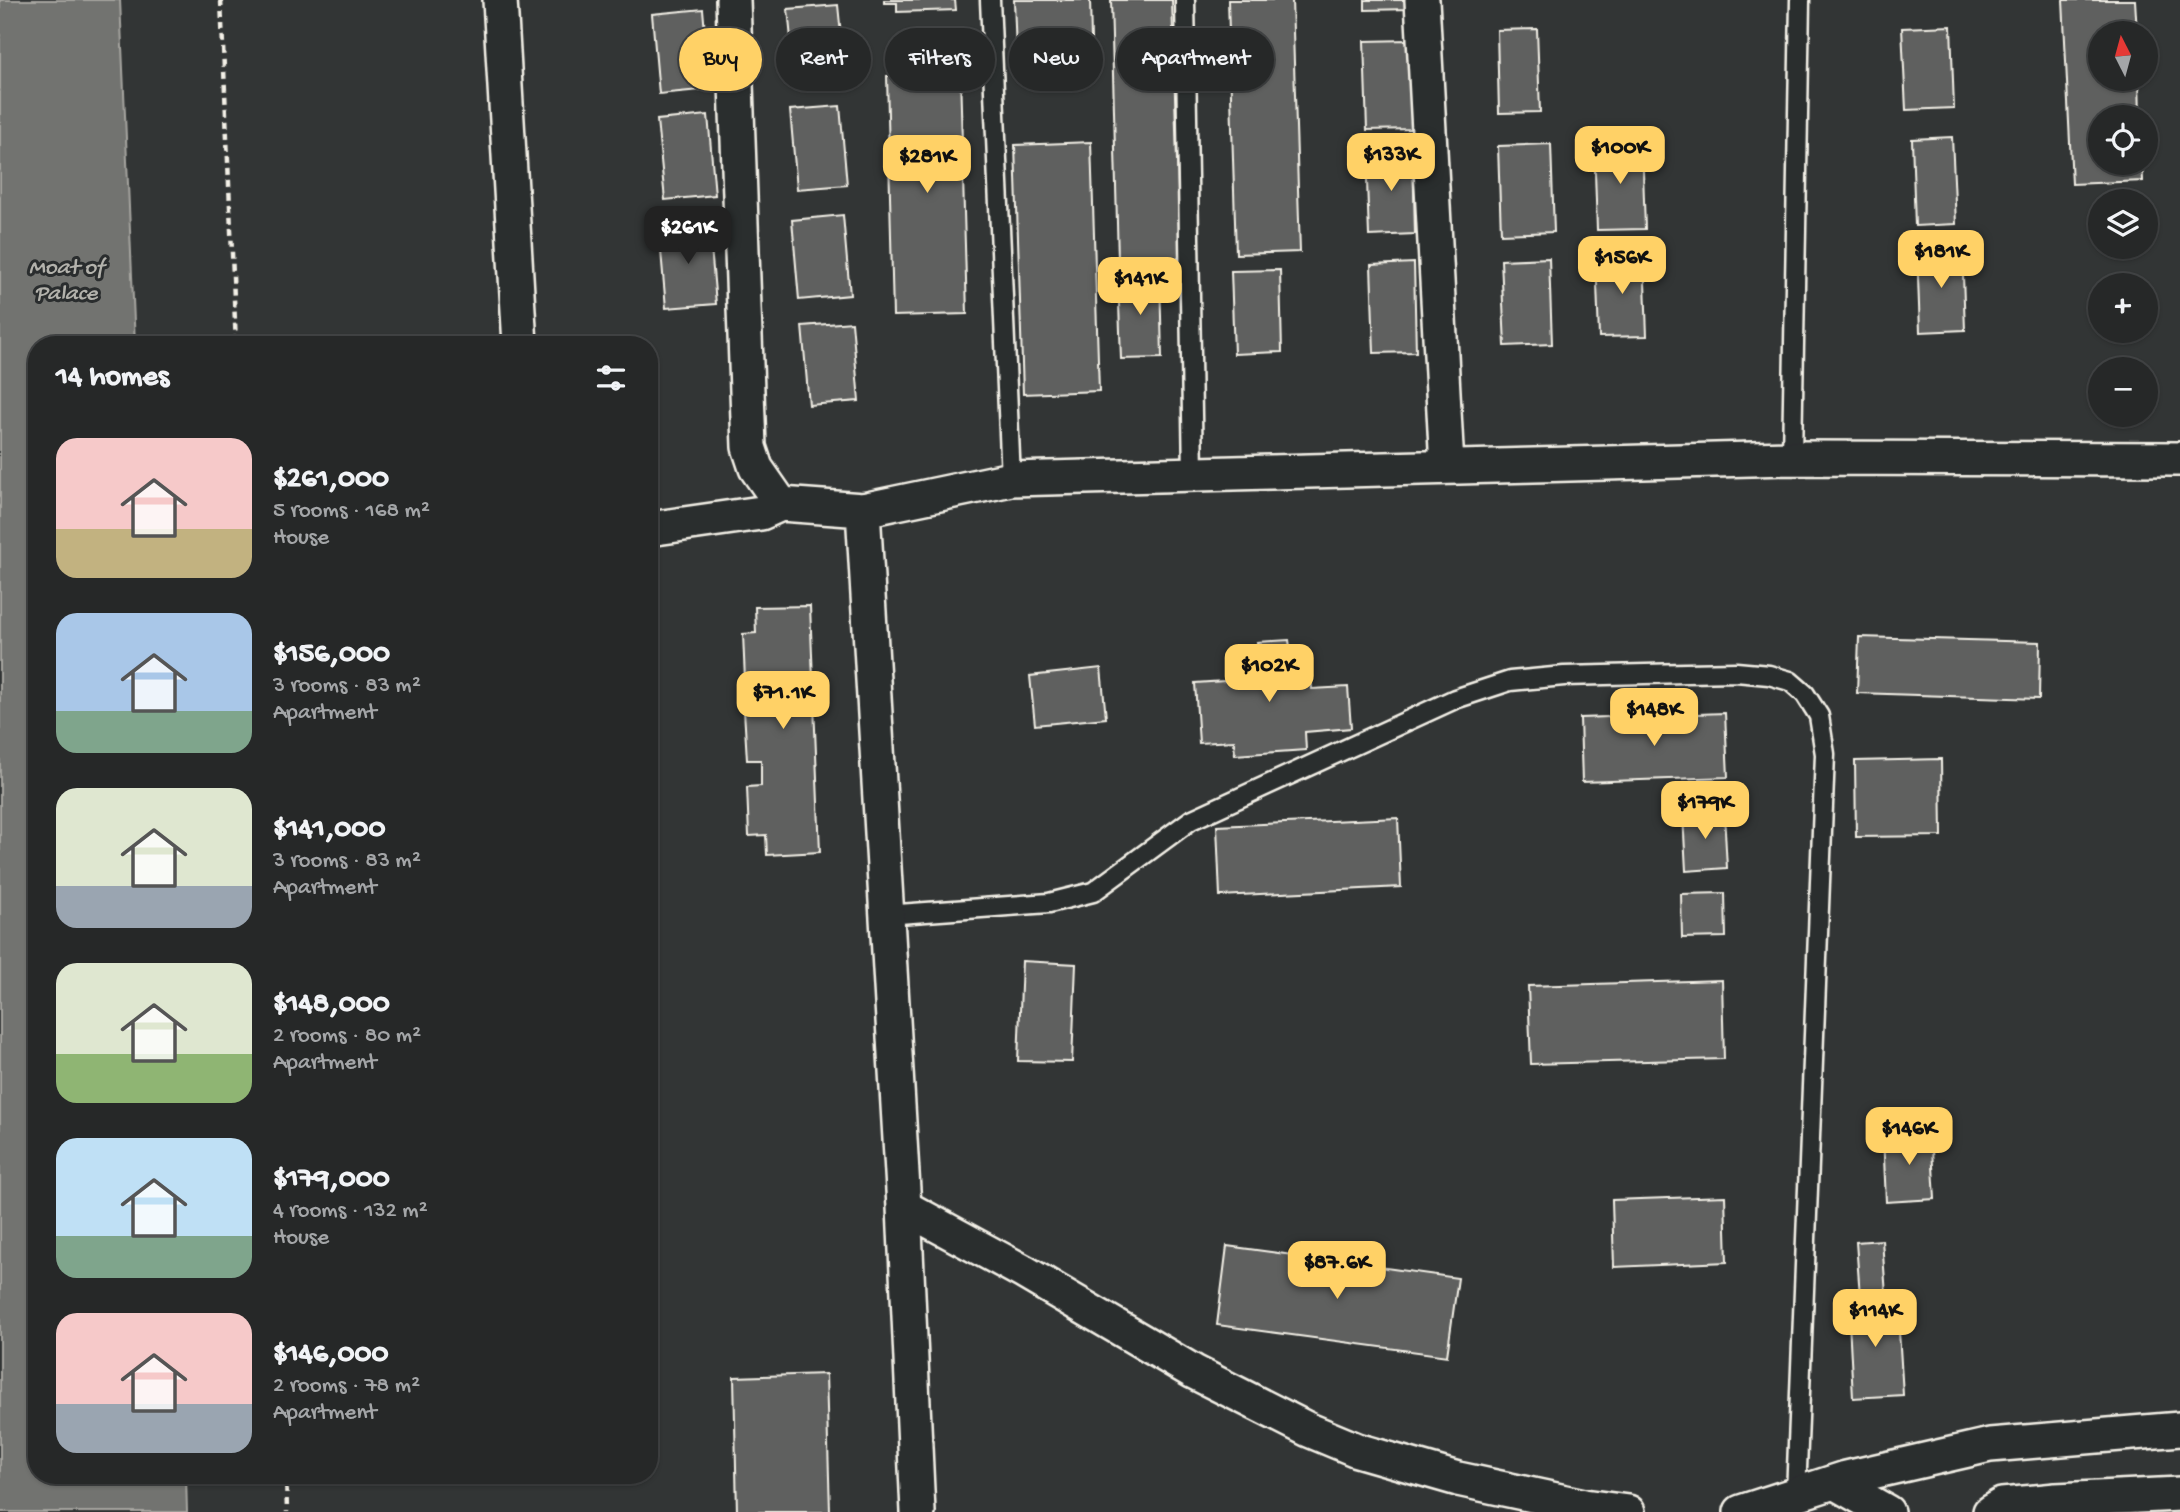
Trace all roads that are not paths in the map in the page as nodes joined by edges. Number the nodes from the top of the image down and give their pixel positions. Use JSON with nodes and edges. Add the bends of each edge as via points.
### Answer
{"nodes":[{"id":1,"x":500,"y":0,"type":"edge"},
{"id":2,"x":733,"y":0,"type":"edge"},
{"id":3,"x":990,"y":0,"type":"edge"},
{"id":4,"x":1185,"y":0,"type":"edge"},
{"id":5,"x":1422,"y":0,"type":"edge"},
{"id":6,"x":1800,"y":0,"type":"edge"},
{"id":7,"x":519,"y":336,"type":"edge"},
{"id":8,"x":1791,"y":458,"type":"junction"},
{"id":9,"x":2180,"y":459,"type":"edge"},
{"id":10,"x":1447,"y":467,"type":"junction"},
{"id":11,"x":1193,"y":474,"type":"junction"},
{"id":12,"x":1011,"y":479,"type":"junction"},
{"id":13,"x":780,"y":505,"type":"junction"},
{"id":14,"x":863,"y":510,"type":"junction"},
{"id":15,"x":658,"y":528,"type":"edge"},
{"id":16,"x":885,"y":915,"type":"junction"},
{"id":17,"x":904,"y":1207,"type":"junction"},
{"id":18,"x":2180,"y":1429,"type":"edge"},
{"id":19,"x":1834,"y":1482,"type":"junction"},
{"id":20,"x":2180,"y":1494,"type":"edge"},
{"id":21,"x":1796,"y":1495,"type":"junction"},
{"id":22,"x":918,"y":1512,"type":"edge"},
{"id":23,"x":1628,"y":1512,"type":"edge"},
{"id":24,"x":1741,"y":1512,"type":"edge"},
{"id":25,"x":1886,"y":1512,"type":"edge"},
{"id":26,"x":1990,"y":1512,"type":"edge"}],
"edges":[{"from":1,"to":7,"type":"street"},
{"from":2,"to":13,"type":"street","via":[[749,447],[756,468]]},
{"from":3,"to":12,"type":"lane"},
{"from":4,"to":11,"type":"lane"},
{"from":5,"to":10,"type":"street"},
{"from":6,"to":8,"type":"lane"},
{"from":8,"to":9,"type":"street"},
{"from":8,"to":10,"type":"street"},
{"from":10,"to":11,"type":"street"},
{"from":11,"to":12,"type":"street"},
{"from":12,"to":14,"type":"street"},
{"from":13,"to":14,"type":"street"},
{"from":13,"to":15,"type":"street","via":[[761,513]]},
{"from":14,"to":16,"type":"street"},
{"from":16,"to":17,"type":"street"},
{"from":16,"to":21,"type":"lane","via":[[1049,902],[1093,892],[1191,820],[1454,699],[1510,681],[1736,672],[1790,681],[1819,716],[1825,754]]},
{"from":17,"to":22,"type":"street"},
{"from":17,"to":23,"type":"street","via":[[1194,1371],[1309,1430],[1357,1450],[1458,1479]]},
{"from":18,"to":19,"type":"street","via":[[1990,1445]]},
{"from":19,"to":21,"type":"street"},
{"from":19,"to":25,"type":"street"},
{"from":20,"to":26,"type":"street","via":[[2002,1505]]},
{"from":21,"to":24,"type":"street"}]}
